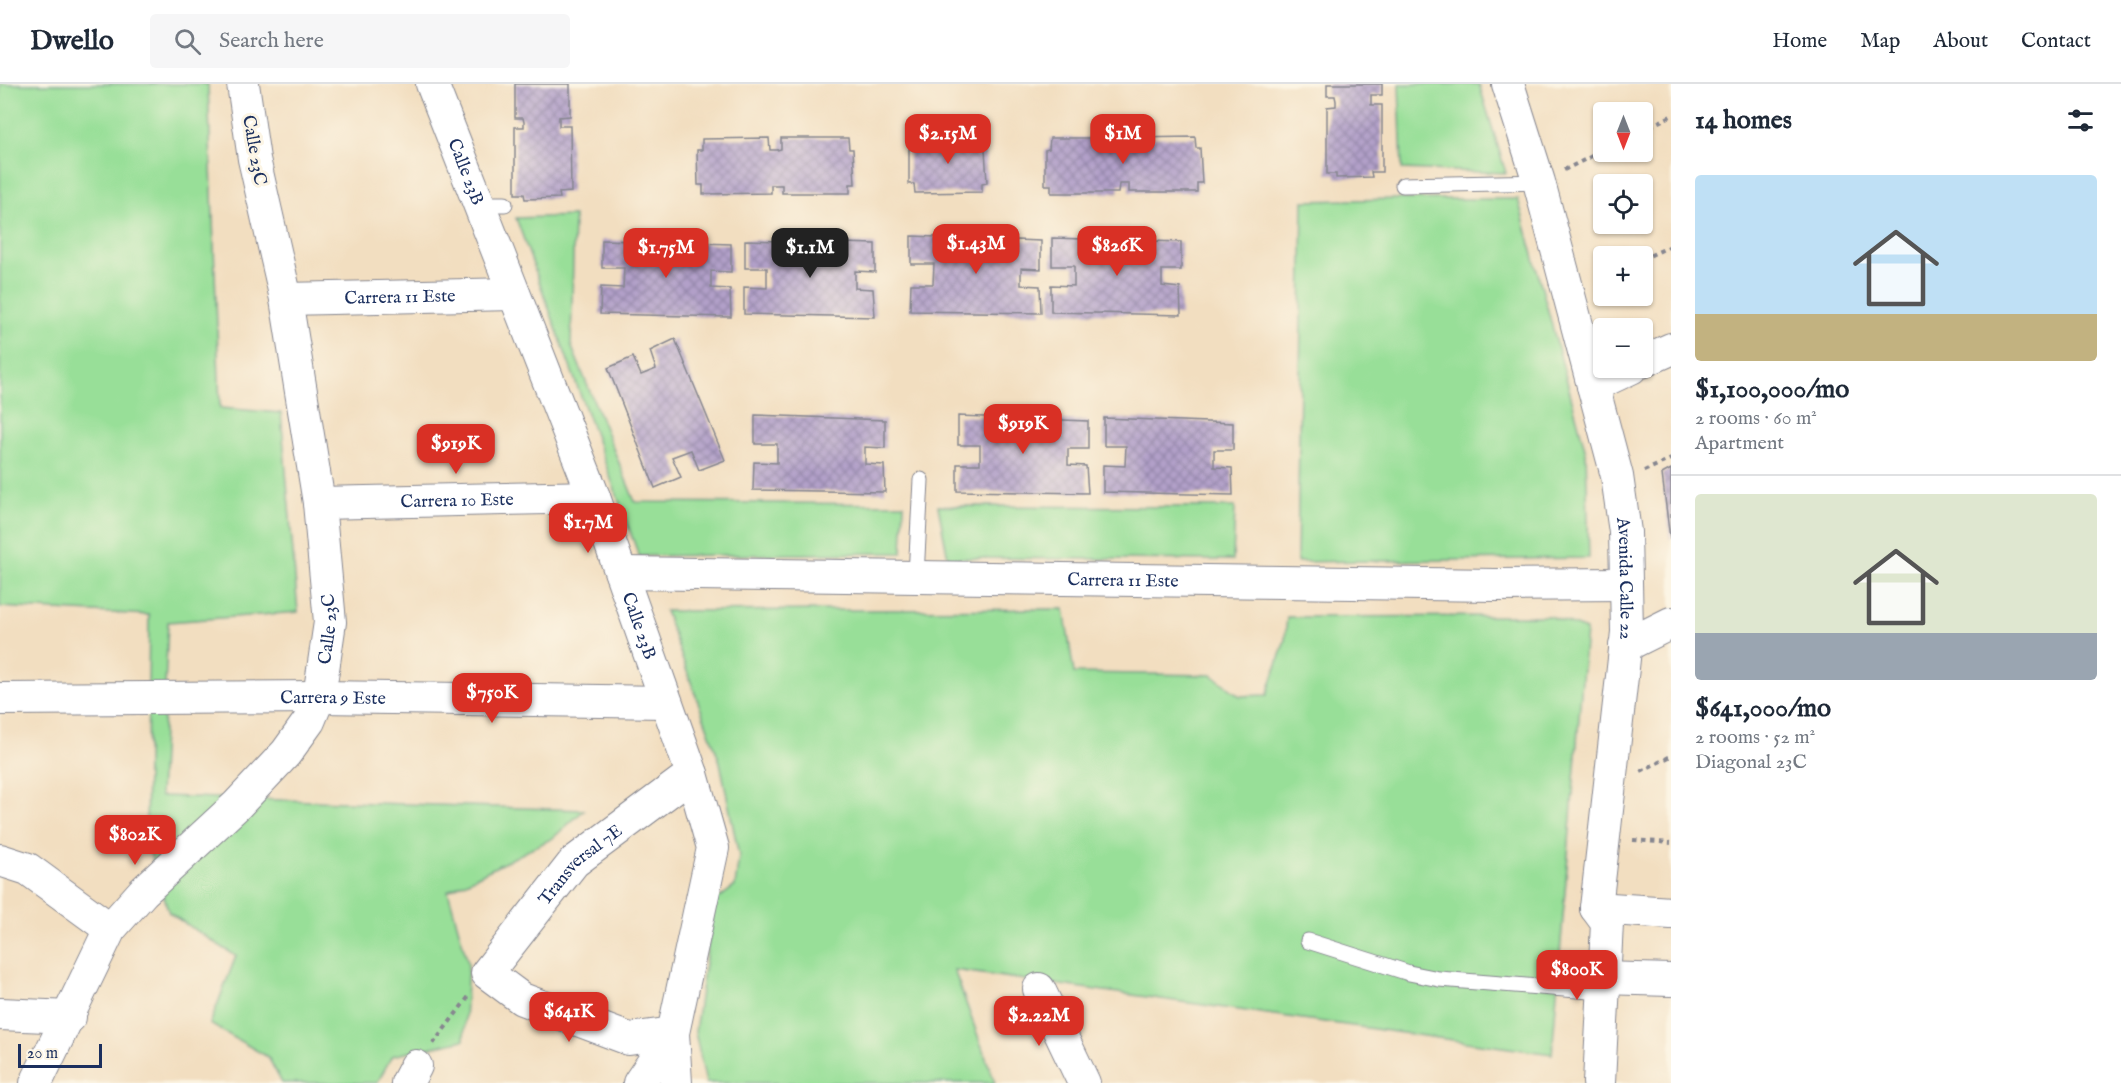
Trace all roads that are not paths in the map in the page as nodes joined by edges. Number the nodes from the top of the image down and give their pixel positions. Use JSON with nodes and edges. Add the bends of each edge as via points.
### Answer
{"nodes":[{"id":1,"x":243,"y":84,"type":"edge"},
{"id":2,"x":432,"y":84,"type":"edge"},
{"id":3,"x":1508,"y":84,"type":"edge"},
{"id":4,"x":1539,"y":182,"type":"junction"},
{"id":5,"x":1403,"y":185,"type":"dead end"},
{"id":6,"x":514,"y":294,"type":"junction"},
{"id":7,"x":286,"y":299,"type":"junction"},
{"id":8,"x":1671,"y":349,"type":"edge"},
{"id":9,"x":1653,"y":357,"type":"edge"},
{"id":10,"x":1610,"y":378,"type":"edge"},
{"id":11,"x":1593,"y":386,"type":"junction"},
{"id":12,"x":921,"y":480,"type":"dead end"},
{"id":13,"x":594,"y":497,"type":"junction"},
{"id":14,"x":319,"y":503,"type":"junction"},
{"id":15,"x":621,"y":573,"type":"junction"},
{"id":16,"x":916,"y":576,"type":"junction"},
{"id":17,"x":1626,"y":584,"type":"junction"},
{"id":18,"x":1671,"y":623,"type":"edge"},
{"id":19,"x":1625,"y":646,"type":"junction"},
{"id":20,"x":318,"y":697,"type":"junction"},
{"id":21,"x":0,"y":699,"type":"edge"},
{"id":22,"x":666,"y":702,"type":"junction"},
{"id":23,"x":692,"y":774,"type":"junction"},
{"id":24,"x":0,"y":860,"type":"edge"},
{"id":25,"x":1596,"y":908,"type":"junction"},
{"id":26,"x":1671,"y":913,"type":"edge"},
{"id":27,"x":110,"y":929,"type":"junction"},
{"id":28,"x":1308,"y":941,"type":"dead end"},
{"id":29,"x":1671,"y":980,"type":"edge"},
{"id":30,"x":1602,"y":985,"type":"junction"},
{"id":31,"x":1039,"y":989,"type":"dead end"},
{"id":32,"x":0,"y":1014,"type":"edge"},
{"id":33,"x":70,"y":1017,"type":"junction"},
{"id":34,"x":673,"y":1034,"type":"junction"},
{"id":35,"x":36,"y":1083,"type":"edge"},
{"id":36,"x":639,"y":1083,"type":"edge"},
{"id":37,"x":676,"y":1083,"type":"edge"},
{"id":38,"x":1084,"y":1083,"type":"edge"},
{"id":39,"x":1599,"y":1083,"type":"edge"}],
"edges":[{"from":1,"to":7,"type":"street","name":"Calle 23C","via":[[254,159]]},
{"from":2,"to":6,"type":"street","name":"Calle 23B","via":[[492,204]]},
{"from":3,"to":4,"type":"street","name":"Avenida Calle 22"},
{"from":4,"to":5,"type":"lane"},
{"from":4,"to":11,"type":"street","name":"Avenida Calle 22"},
{"from":6,"to":7,"type":"street","name":"Carrera 11 Este"},
{"from":6,"to":13,"type":"street","name":"Calle 23B"},
{"from":7,"to":14,"type":"street","name":"Calle 23C"},
{"from":8,"to":9,"type":"street"},
{"from":10,"to":11,"type":"street"},
{"from":11,"to":17,"type":"street","name":"Avenida Calle 22","via":[[1617,476],[1625,532]]},
{"from":12,"to":16,"type":"lane"},
{"from":13,"to":14,"type":"street","name":"Carrera 10 Este"},
{"from":13,"to":15,"type":"street","name":"Calle 23B"},
{"from":14,"to":20,"type":"street","name":"Calle 23C","via":[[330,622]]},
{"from":15,"to":16,"type":"street","name":"Carrera 11 Este"},
{"from":15,"to":22,"type":"street","name":"Calle 23B"},
{"from":16,"to":17,"type":"street","name":"Carrera 11 Este"},
{"from":17,"to":19,"type":"street","name":"Avenida Calle 22"},
{"from":18,"to":19,"type":"street"},
{"from":19,"to":25,"type":"street","name":"Avenida Calle 22"},
{"from":20,"to":21,"type":"street","name":"Carrera 9 Este"},
{"from":20,"to":22,"type":"street","name":"Carrera 9 Este"},
{"from":20,"to":27,"type":"street","name":"Calle 23C","via":[[309,721],[286,753]]},
{"from":22,"to":23,"type":"street","name":"Calle 23B"},
{"from":23,"to":34,"type":"street","name":"Calle 23B","via":[[713,848]]},
{"from":23,"to":34,"type":"street","name":"Transversal 7E","via":[[574,862],[487,972],[522,999],[629,1038]]},
{"from":24,"to":27,"type":"street","via":[[28,869]]},
{"from":25,"to":26,"type":"street"},
{"from":25,"to":30,"type":"street","name":"Avenida Calle 22","via":[[1607,923]]},
{"from":27,"to":33,"type":"street","name":"Calle 23C"},
{"from":28,"to":30,"type":"lane","via":[[1439,980]]},
{"from":29,"to":30,"type":"street"},
{"from":30,"to":39,"type":"street","name":"Avenida Calle 22"},
{"from":31,"to":38,"type":"street"},
{"from":32,"to":33,"type":"street"},
{"from":33,"to":35,"type":"street","name":"Calle 23C"},
{"from":34,"to":36,"type":"street"},
{"from":34,"to":37,"type":"street","name":"Calle 23B"}]}
